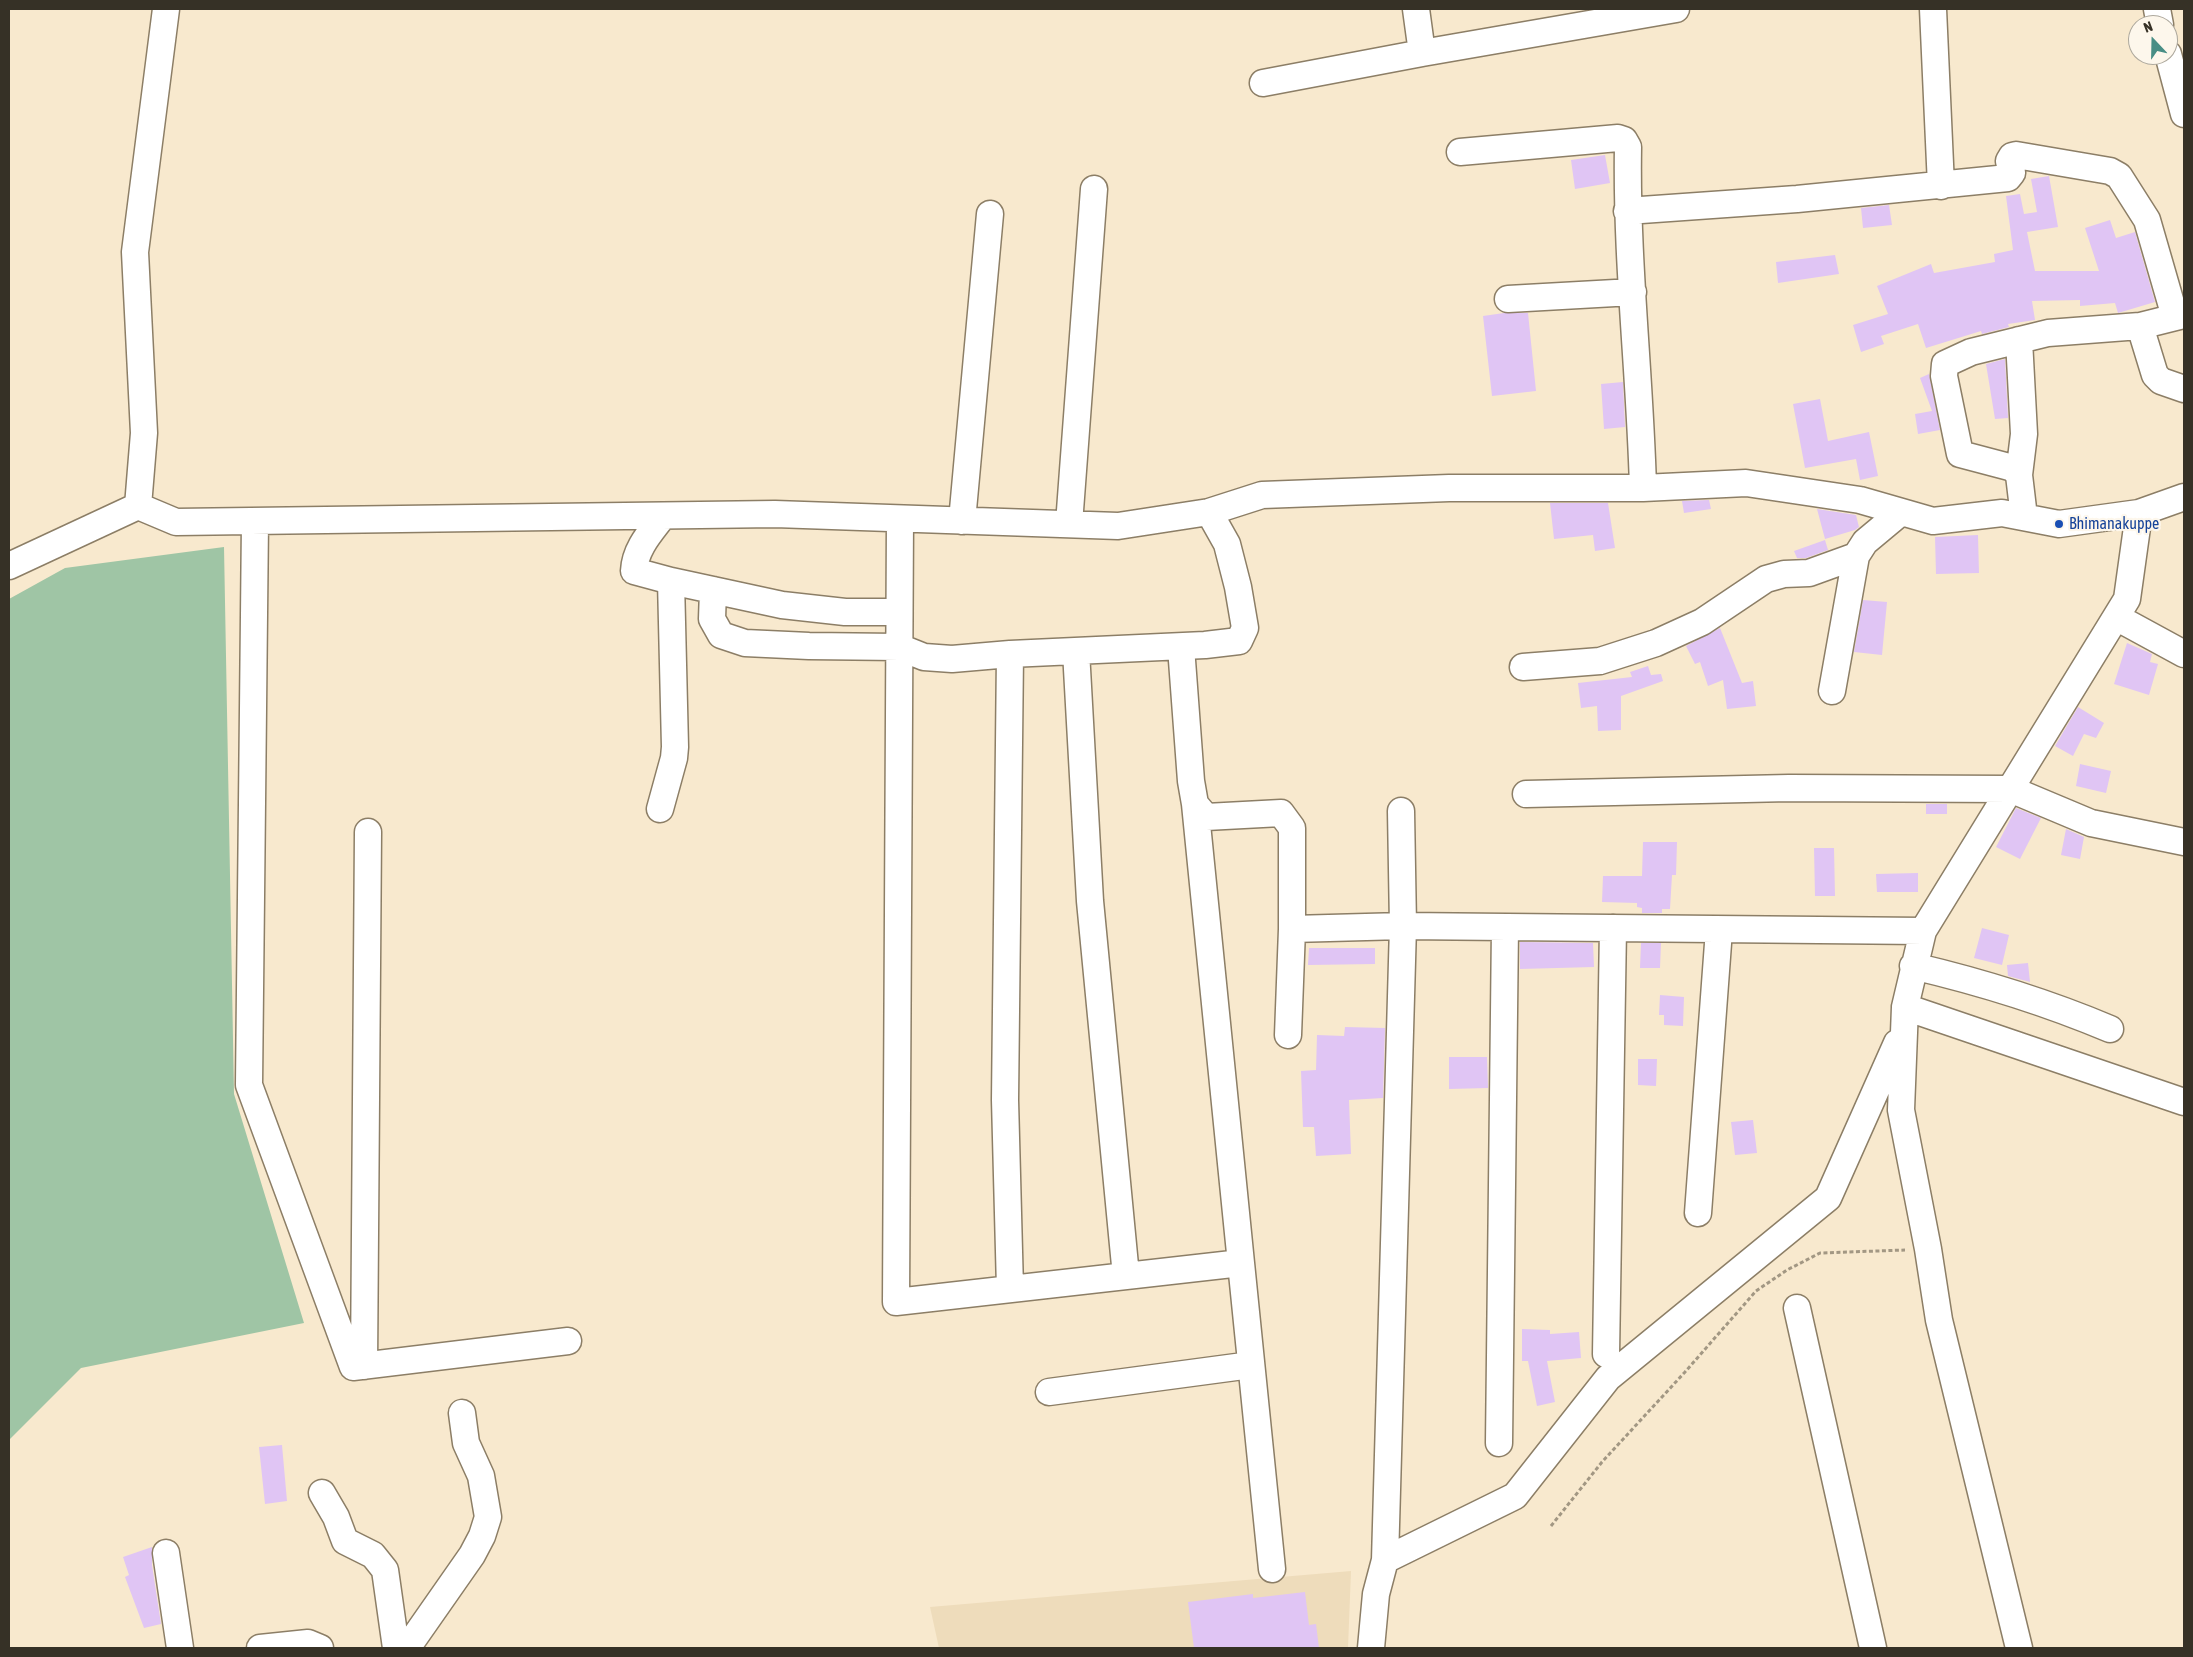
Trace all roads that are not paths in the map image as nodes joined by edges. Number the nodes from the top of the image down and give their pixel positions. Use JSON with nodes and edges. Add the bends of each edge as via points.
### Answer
{"nodes":[{"id":1,"x":166,"y":9,"type":"edge"},
{"id":2,"x":1416,"y":9,"type":"edge"},
{"id":3,"x":1676,"y":9,"type":"edge"},
{"id":4,"x":1933,"y":9,"type":"edge"},
{"id":5,"x":1422,"y":53,"type":"junction"},
{"id":6,"x":2171,"y":65,"type":"edge"},
{"id":7,"x":1262,"y":83,"type":"dead end"},
{"id":8,"x":2184,"y":114,"type":"edge"},
{"id":9,"x":1460,"y":152,"type":"dead end"},
{"id":10,"x":1941,"y":186,"type":"junction"},
{"id":11,"x":1094,"y":188,"type":"dead end"},
{"id":12,"x":1627,"y":211,"type":"junction"},
{"id":13,"x":990,"y":214,"type":"dead end"},
{"id":14,"x":1633,"y":292,"type":"junction"},
{"id":15,"x":1508,"y":299,"type":"dead end"},
{"id":16,"x":2180,"y":316,"type":"edge"},
{"id":17,"x":2140,"y":326,"type":"junction"},
{"id":18,"x":2019,"y":340,"type":"junction"},
{"id":19,"x":2184,"y":389,"type":"edge"},
{"id":20,"x":2019,"y":475,"type":"junction"},
{"id":21,"x":1643,"y":488,"type":"junction"},
{"id":22,"x":2184,"y":497,"type":"edge"},
{"id":23,"x":138,"y":506,"type":"junction"},
{"id":24,"x":1210,"y":512,"type":"junction"},
{"id":25,"x":1901,"y":512,"type":"junction"},
{"id":26,"x":2139,"y":513,"type":"junction"},
{"id":27,"x":663,"y":516,"type":"junction"},
{"id":28,"x":2024,"y":517,"type":"junction"},
{"id":29,"x":900,"y":518,"type":"junction"},
{"id":30,"x":256,"y":521,"type":"junction"},
{"id":31,"x":962,"y":521,"type":"junction"},
{"id":32,"x":1069,"y":524,"type":"junction"},
{"id":33,"x":1856,"y":556,"type":"junction"},
{"id":34,"x":9,"y":566,"type":"edge"},
{"id":35,"x":671,"y":581,"type":"junction"},
{"id":36,"x":713,"y":590,"type":"junction"},
{"id":37,"x":899,"y":612,"type":"junction"},
{"id":38,"x":2116,"y":617,"type":"junction"},
{"id":39,"x":899,"y":647,"type":"junction"},
{"id":40,"x":1181,"y":647,"type":"junction"},
{"id":41,"x":1076,"y":651,"type":"junction"},
{"id":42,"x":1010,"y":654,"type":"junction"},
{"id":43,"x":2184,"y":654,"type":"edge"},
{"id":44,"x":1523,"y":667,"type":"dead end"},
{"id":45,"x":1832,"y":691,"type":"dead end"},
{"id":46,"x":2010,"y":790,"type":"junction"},
{"id":47,"x":1526,"y":794,"type":"dead end"},
{"id":48,"x":1195,"y":804,"type":"junction"},
{"id":49,"x":660,"y":809,"type":"dead end"},
{"id":50,"x":1401,"y":811,"type":"dead end"},
{"id":51,"x":368,"y":832,"type":"dead end"},
{"id":52,"x":2184,"y":842,"type":"edge"},
{"id":53,"x":1403,"y":926,"type":"junction"},
{"id":54,"x":1505,"y":927,"type":"junction"},
{"id":55,"x":1613,"y":928,"type":"junction"},
{"id":56,"x":1292,"y":929,"type":"junction"},
{"id":57,"x":1719,"y":930,"type":"junction"},
{"id":58,"x":1923,"y":931,"type":"junction"},
{"id":59,"x":1913,"y":966,"type":"junction"},
{"id":60,"x":1905,"y":1018,"type":"junction"},
{"id":61,"x":2110,"y":1029,"type":"dead end"},
{"id":62,"x":1288,"y":1035,"type":"dead end"},
{"id":63,"x":2184,"y":1102,"type":"edge"},
{"id":64,"x":1698,"y":1214,"type":"dead end"},
{"id":65,"x":1241,"y":1263,"type":"junction"},
{"id":66,"x":1126,"y":1276,"type":"junction"},
{"id":67,"x":1010,"y":1289,"type":"junction"},
{"id":68,"x":1797,"y":1308,"type":"dead end"},
{"id":69,"x":568,"y":1341,"type":"dead end"},
{"id":70,"x":1606,"y":1354,"type":"dead end"},
{"id":71,"x":364,"y":1366,"type":"junction"},
{"id":72,"x":1251,"y":1366,"type":"junction"},
{"id":73,"x":1049,"y":1392,"type":"dead end"},
{"id":74,"x":462,"y":1413,"type":"dead end"},
{"id":75,"x":1499,"y":1443,"type":"dead end"},
{"id":76,"x":322,"y":1493,"type":"dead end"},
{"id":77,"x":166,"y":1554,"type":"dead end"},
{"id":78,"x":1385,"y":1560,"type":"junction"},
{"id":79,"x":1272,"y":1569,"type":"dead end"},
{"id":80,"x":180,"y":1648,"type":"edge"},
{"id":81,"x":260,"y":1648,"type":"edge"},
{"id":82,"x":320,"y":1648,"type":"edge"},
{"id":83,"x":396,"y":1648,"type":"edge"},
{"id":84,"x":408,"y":1648,"type":"edge"},
{"id":85,"x":1371,"y":1648,"type":"edge"},
{"id":86,"x":1873,"y":1648,"type":"edge"},
{"id":87,"x":2019,"y":1648,"type":"edge"}],
"edges":[{"from":1,"to":23,"type":"street","via":[[135,252],[144,433]]},
{"from":2,"to":5,"type":"street"},
{"from":3,"to":5,"type":"street"},
{"from":4,"to":10,"type":"street"},
{"from":5,"to":7,"type":"street"},
{"from":6,"to":8,"type":"street"},
{"from":9,"to":12,"type":"street","via":[[1624,140],[1628,147]]},
{"from":10,"to":12,"type":"street"},
{"from":10,"to":16,"type":"street","via":[[2008,178],[2012,173],[2009,161],[2016,155],[2114,172],[2147,220]]},
{"from":11,"to":32,"type":"street"},
{"from":12,"to":14,"type":"street"},
{"from":13,"to":31,"type":"street"},
{"from":14,"to":15,"type":"street"},
{"from":14,"to":21,"type":"street"},
{"from":16,"to":17,"type":"street"},
{"from":17,"to":18,"type":"street","via":[[2048,333]]},
{"from":17,"to":19,"type":"street","via":[[2154,376]]},
{"from":18,"to":20,"type":"street","via":[[2024,434]]},
{"from":18,"to":20,"type":"street","via":[[1964,355],[1945,364],[1944,368],[1960,454],[2012,468]]},
{"from":20,"to":28,"type":"street"},
{"from":21,"to":24,"type":"street","via":[[1449,488],[1262,495]]},
{"from":21,"to":25,"type":"street","via":[[1746,483],[1860,500]]},
{"from":22,"to":26,"type":"street"},
{"from":23,"to":30,"type":"street","via":[[176,522]]},
{"from":23,"to":34,"type":"street"},
{"from":24,"to":32,"type":"street","via":[[1118,526]]},
{"from":24,"to":40,"type":"street","via":[[1227,544],[1246,628],[1239,641]]},
{"from":25,"to":28,"type":"street","via":[[1933,521],[2002,513]]},
{"from":25,"to":33,"type":"street","via":[[1865,542]]},
{"from":26,"to":28,"type":"street","via":[[2059,524]]},
{"from":26,"to":38,"type":"street","via":[[2127,599]]},
{"from":27,"to":29,"type":"street","via":[[775,514]]},
{"from":27,"to":30,"type":"street"},
{"from":27,"to":35,"type":"street","via":[[641,545],[634,561],[634,571]]},
{"from":29,"to":31,"type":"street"},
{"from":29,"to":37,"type":"street"},
{"from":30,"to":71,"type":"street","via":[[249,1085],[354,1367]]},
{"from":31,"to":32,"type":"street"},
{"from":33,"to":44,"type":"street","via":[[1809,573],[1766,579],[1702,622],[1656,643],[1600,661]]},
{"from":33,"to":45,"type":"street"},
{"from":35,"to":36,"type":"street"},
{"from":35,"to":49,"type":"street","via":[[675,747]]},
{"from":36,"to":37,"type":"street","via":[[791,606],[845,612]]},
{"from":36,"to":39,"type":"street","via":[[712,619],[722,635],[745,643]]},
{"from":37,"to":39,"type":"street"},
{"from":38,"to":43,"type":"street"},
{"from":38,"to":46,"type":"street"},
{"from":39,"to":42,"type":"street","via":[[924,657],[952,659]]},
{"from":39,"to":67,"type":"street","via":[[896,1302]]},
{"from":40,"to":41,"type":"street"},
{"from":40,"to":48,"type":"street"},
{"from":41,"to":42,"type":"street"},
{"from":41,"to":66,"type":"street","via":[[1090,901]]},
{"from":42,"to":67,"type":"street","via":[[1005,1100]]},
{"from":46,"to":47,"type":"street","via":[[1789,788]]},
{"from":46,"to":52,"type":"street","via":[[2091,823]]},
{"from":46,"to":58,"type":"street"},
{"from":48,"to":56,"type":"street","via":[[1206,817],[1281,813],[1285,817],[1292,828]]},
{"from":48,"to":65,"type":"street"},
{"from":50,"to":53,"type":"street"},
{"from":51,"to":71,"type":"street"},
{"from":53,"to":54,"type":"street"},
{"from":53,"to":56,"type":"street"},
{"from":53,"to":78,"type":"street"},
{"from":54,"to":55,"type":"street"},
{"from":54,"to":75,"type":"street"},
{"from":55,"to":57,"type":"street"},
{"from":55,"to":70,"type":"street"},
{"from":56,"to":62,"type":"street"},
{"from":57,"to":58,"type":"street"},
{"from":57,"to":64,"type":"street"},
{"from":58,"to":59,"type":"street"},
{"from":59,"to":60,"type":"street"},
{"from":59,"to":61,"type":"street","via":[[1976,981]]},
{"from":60,"to":63,"type":"street"},
{"from":60,"to":78,"type":"street","via":[[1828,1198],[1608,1378],[1515,1496]]},
{"from":60,"to":87,"type":"street","via":[[1901,1110],[1939,1320]]},
{"from":65,"to":66,"type":"street"},
{"from":65,"to":72,"type":"street"},
{"from":66,"to":67,"type":"street"},
{"from":68,"to":86,"type":"street"},
{"from":69,"to":71,"type":"street"},
{"from":72,"to":73,"type":"street"},
{"from":72,"to":79,"type":"street"},
{"from":74,"to":84,"type":"street","via":[[466,1443],[481,1476],[488,1517],[472,1555]]},
{"from":76,"to":83,"type":"street","via":[[345,1541],[373,1555],[385,1570]]},
{"from":77,"to":80,"type":"street"},
{"from":78,"to":85,"type":"street","via":[[1376,1594]]},
{"from":81,"to":82,"type":"street","via":[[308,1644]]}]}
